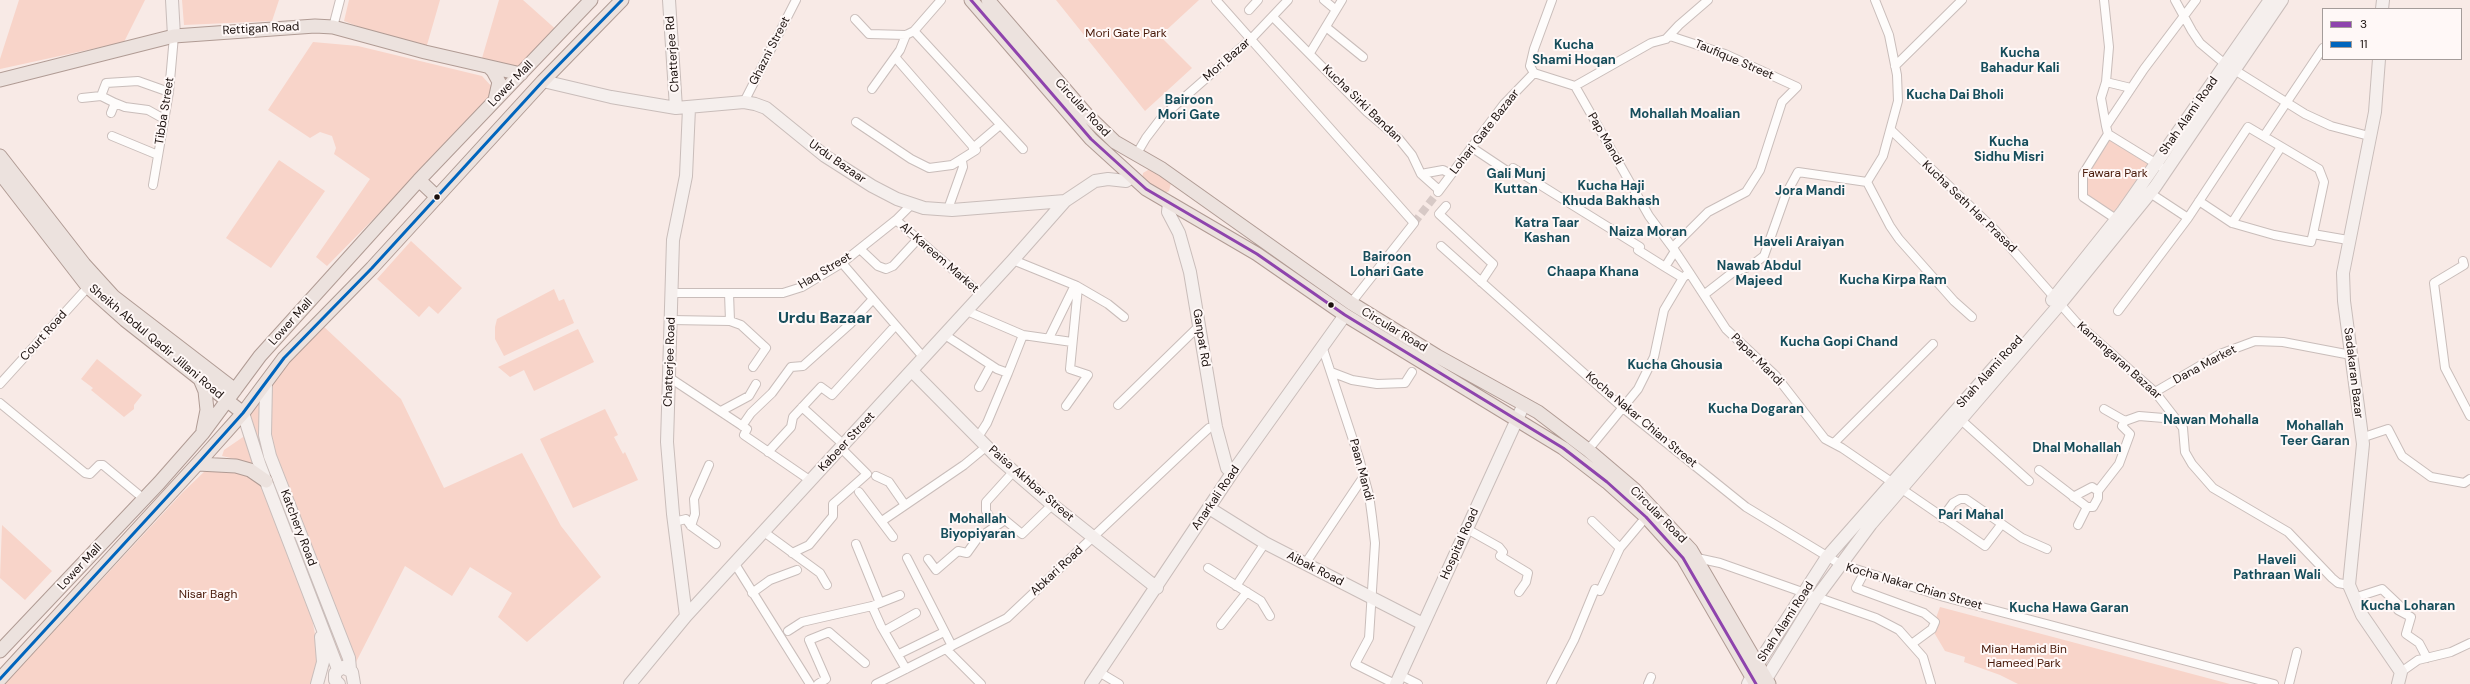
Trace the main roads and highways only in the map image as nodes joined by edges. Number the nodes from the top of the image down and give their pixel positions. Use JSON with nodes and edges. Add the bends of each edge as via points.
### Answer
{"nodes":[{"id":1,"x":590,"y":0,"type":"edge"},
{"id":2,"x":622,"y":0,"type":"edge"},
{"id":3,"x":971,"y":0,"type":"edge"},
{"id":4,"x":988,"y":0,"type":"edge"},
{"id":5,"x":488,"y":67,"type":"junction"},
{"id":6,"x":521,"y":74,"type":"junction"},
{"id":7,"x":0,"y":80,"type":"edge"},
{"id":8,"x":494,"y":102,"type":"junction"},
{"id":9,"x":0,"y":156,"type":"edge"},
{"id":10,"x":1140,"y":157,"type":"junction"},
{"id":11,"x":0,"y":173,"type":"edge"},
{"id":12,"x":1132,"y":178,"type":"junction"},
{"id":13,"x":419,"y":180,"type":"junction"},
{"id":14,"x":1178,"y":181,"type":"junction"},
{"id":15,"x":437,"y":197,"type":"junction"},
{"id":16,"x":1169,"y":203,"type":"junction"},
{"id":17,"x":1348,"y":309,"type":"junction"},
{"id":18,"x":198,"y":377,"type":"junction"},
{"id":19,"x":235,"y":390,"type":"junction"},
{"id":20,"x":227,"y":401,"type":"junction"},
{"id":21,"x":243,"y":414,"type":"junction"},
{"id":22,"x":1552,"y":422,"type":"junction"},
{"id":23,"x":203,"y":433,"type":"junction"},
{"id":24,"x":1543,"y":436,"type":"junction"},
{"id":25,"x":198,"y":464,"type":"junction"},
{"id":26,"x":266,"y":481,"type":"road end"},
{"id":27,"x":0,"y":651,"type":"edge"},
{"id":28,"x":0,"y":679,"type":"edge"},
{"id":29,"x":1758,"y":682,"type":"edge"}],
"edges":[{"from":1,"to":6,"type":"main road","name":"Lower Mall"},
{"from":2,"to":15,"type":"main road","name":"Lower Mall"},
{"from":3,"to":12,"type":"main road","name":"Circular Road","via":[[1091,139]]},
{"from":4,"to":10,"type":"main road","name":"Circular Road","via":[[1099,127],[1115,142]]},
{"from":5,"to":6,"type":"main road","name":"Rettigan Road"},
{"from":5,"to":7,"type":"main road","name":"Rettigan Road","via":[[333,26],[174,36]]},
{"from":5,"to":8,"type":"main road","via":[[495,73],[499,82]]},
{"from":6,"to":8,"type":"main road","name":"Lower Mall"},
{"from":8,"to":13,"type":"main road","name":"Lower Mall"},
{"from":9,"to":19,"type":"main road","name":"Sheikh Abdul Qadir Jillani Road","via":[[70,246],[114,297]]},
{"from":10,"to":12,"type":"main road"},
{"from":10,"to":14,"type":"main road","name":"Circular Road"},
{"from":11,"to":18,"type":"main road","name":"Sheikh Abdul Qadir Jillani Road","via":[[88,287],[125,320]]},
{"from":12,"to":16,"type":"main road","name":"Circular Road"},
{"from":13,"to":15,"type":"main road"},
{"from":13,"to":19,"type":"main road","name":"Lower Mall","via":[[260,356]]},
{"from":14,"to":16,"type":"main road"},
{"from":14,"to":17,"type":"main road","name":"Circular Road"},
{"from":15,"to":21,"type":"main road","name":"Lower Mall","via":[[284,358]]},
{"from":16,"to":17,"type":"main road","name":"Circular Road"},
{"from":17,"to":22,"type":"main road","name":"Circular Road","via":[[1451,363]]},
{"from":17,"to":24,"type":"main road","name":"Circular Road"},
{"from":18,"to":20,"type":"main road","name":"Sheikh Abdul Qadir Jillani Road"},
{"from":18,"to":23,"type":"main road","via":[[205,391],[207,410]]},
{"from":19,"to":20,"type":"main road","name":"Lower Mall"},
{"from":19,"to":21,"type":"main road"},
{"from":20,"to":21,"type":"main road","name":"Sheikh Abdul Qadir Jillani Road"},
{"from":20,"to":23,"type":"main road","name":"Lower Mall"},
{"from":21,"to":25,"type":"main road","name":"Lower Mall"},
{"from":22,"to":24,"type":"main road"},
{"from":22,"to":29,"type":"main road","name":"Circular Road","via":[[1588,450],[1669,524],[1697,558],[1758,664]]},
{"from":23,"to":27,"type":"main road","name":"Lower Mall"},
{"from":24,"to":29,"type":"main road","name":"Circular Road","via":[[1592,469],[1646,517],[1691,570]]},
{"from":25,"to":26,"type":"main road","via":[[236,466],[255,472]]},
{"from":25,"to":28,"type":"main road","name":"Lower Mall"}]}
